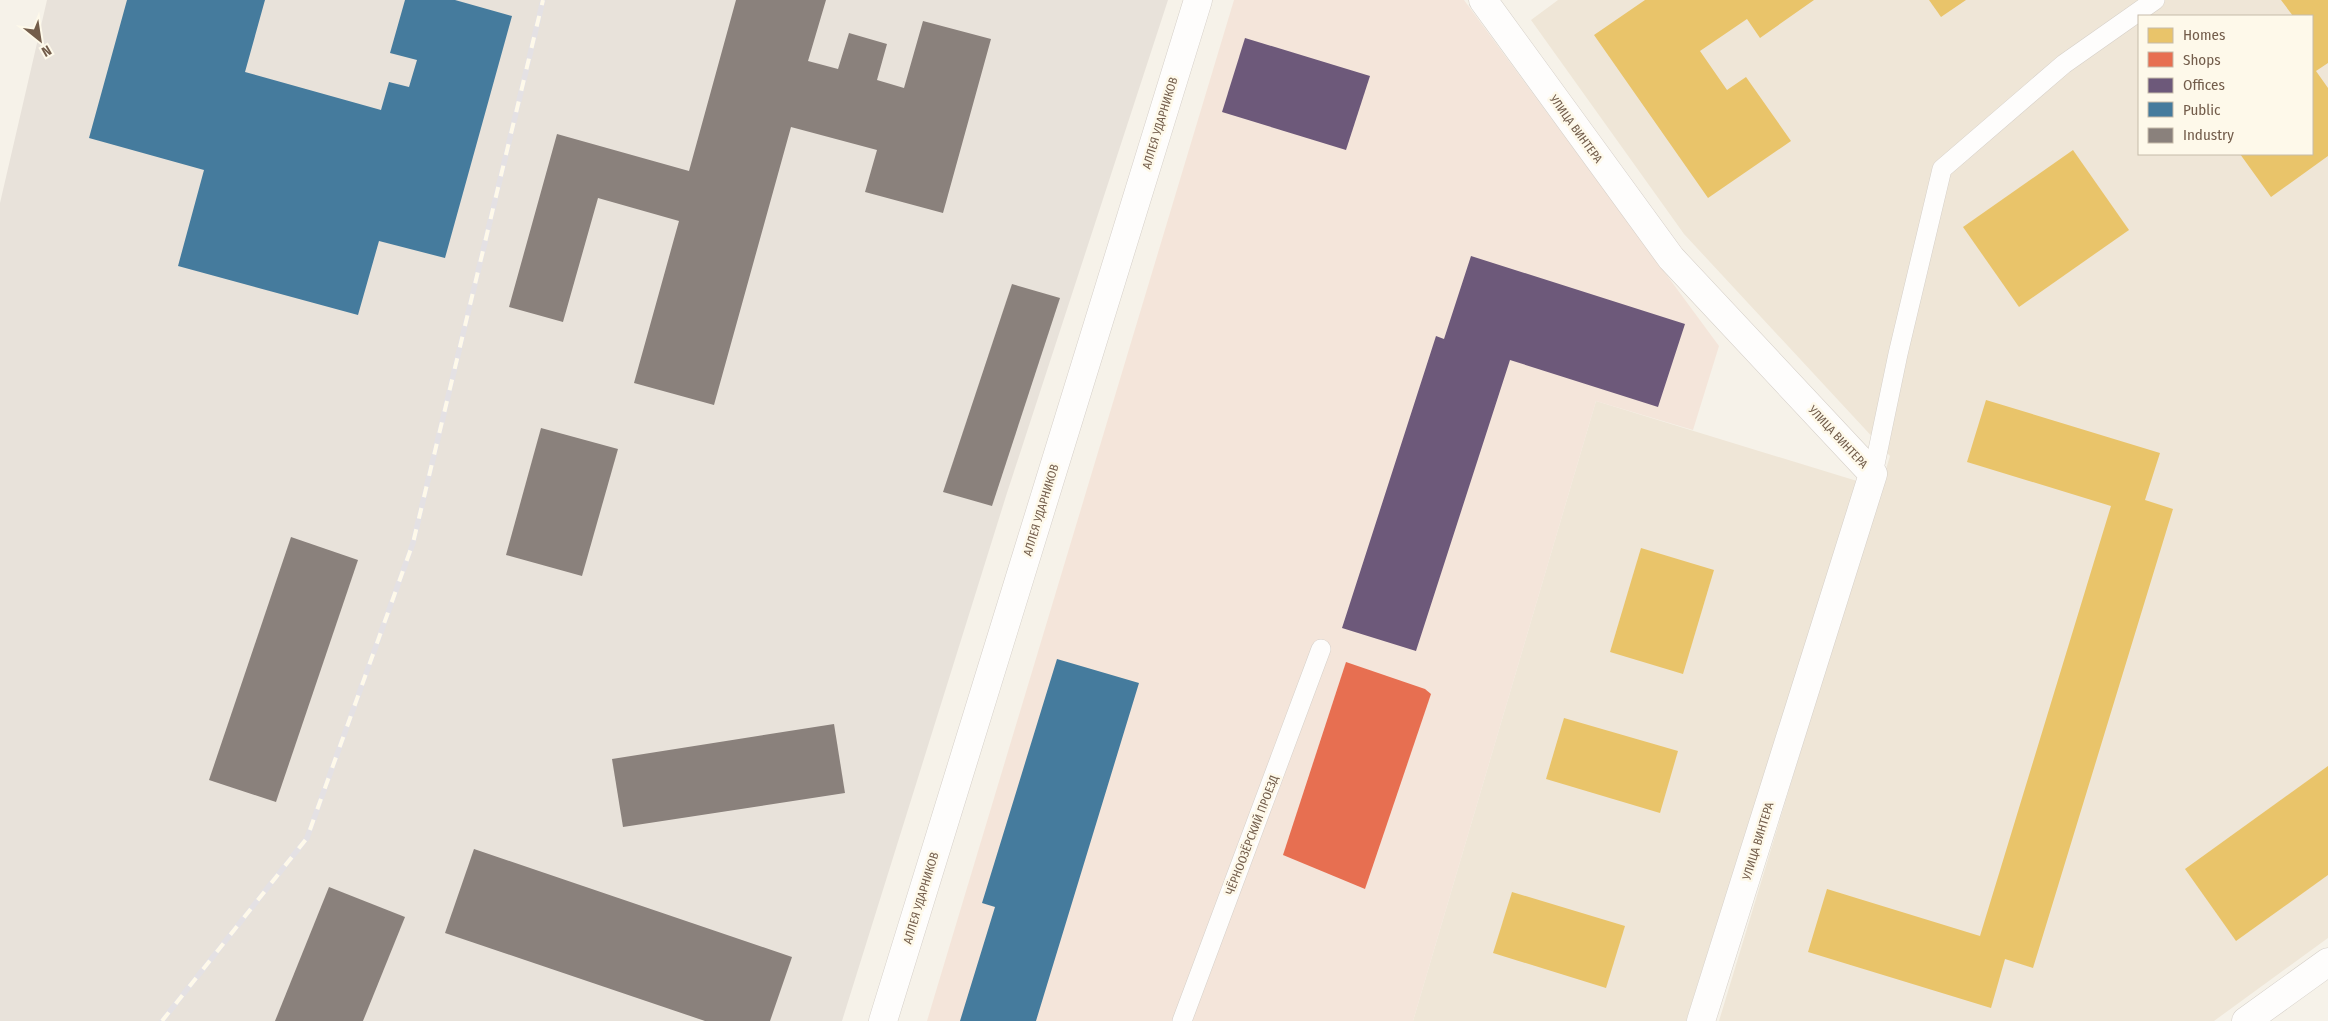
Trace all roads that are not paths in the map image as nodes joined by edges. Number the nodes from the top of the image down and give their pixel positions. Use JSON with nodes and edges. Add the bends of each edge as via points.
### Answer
{"nodes":[{"id":1,"x":1198,"y":0,"type":"edge"},
{"id":2,"x":1483,"y":0,"type":"edge"},
{"id":3,"x":2155,"y":0,"type":"edge"},
{"id":4,"x":1873,"y":474,"type":"junction"},
{"id":5,"x":1321,"y":649,"type":"dead end"},
{"id":6,"x":2328,"y":962,"type":"edge"},
{"id":7,"x":883,"y":1021,"type":"edge"},
{"id":8,"x":1182,"y":1021,"type":"edge"},
{"id":9,"x":1701,"y":1021,"type":"edge"},
{"id":10,"x":2246,"y":1021,"type":"edge"}],
"edges":[{"from":1,"to":7,"type":"street","name":"АЛЛЕЯ УДАРНИКОВ"},
{"from":2,"to":4,"type":"street","name":"УЛИЦА ВИНТЕРА","via":[[1671,258]]},
{"from":3,"to":4,"type":"lane","via":[[2064,64],[1942,169]]},
{"from":4,"to":9,"type":"street","name":"УЛИЦА ВИНТЕРА"},
{"from":5,"to":8,"type":"lane","name":"ЧЁРНООЗЁРСКИЙ ПРОЕЗД"},
{"from":6,"to":10,"type":"street"}]}
